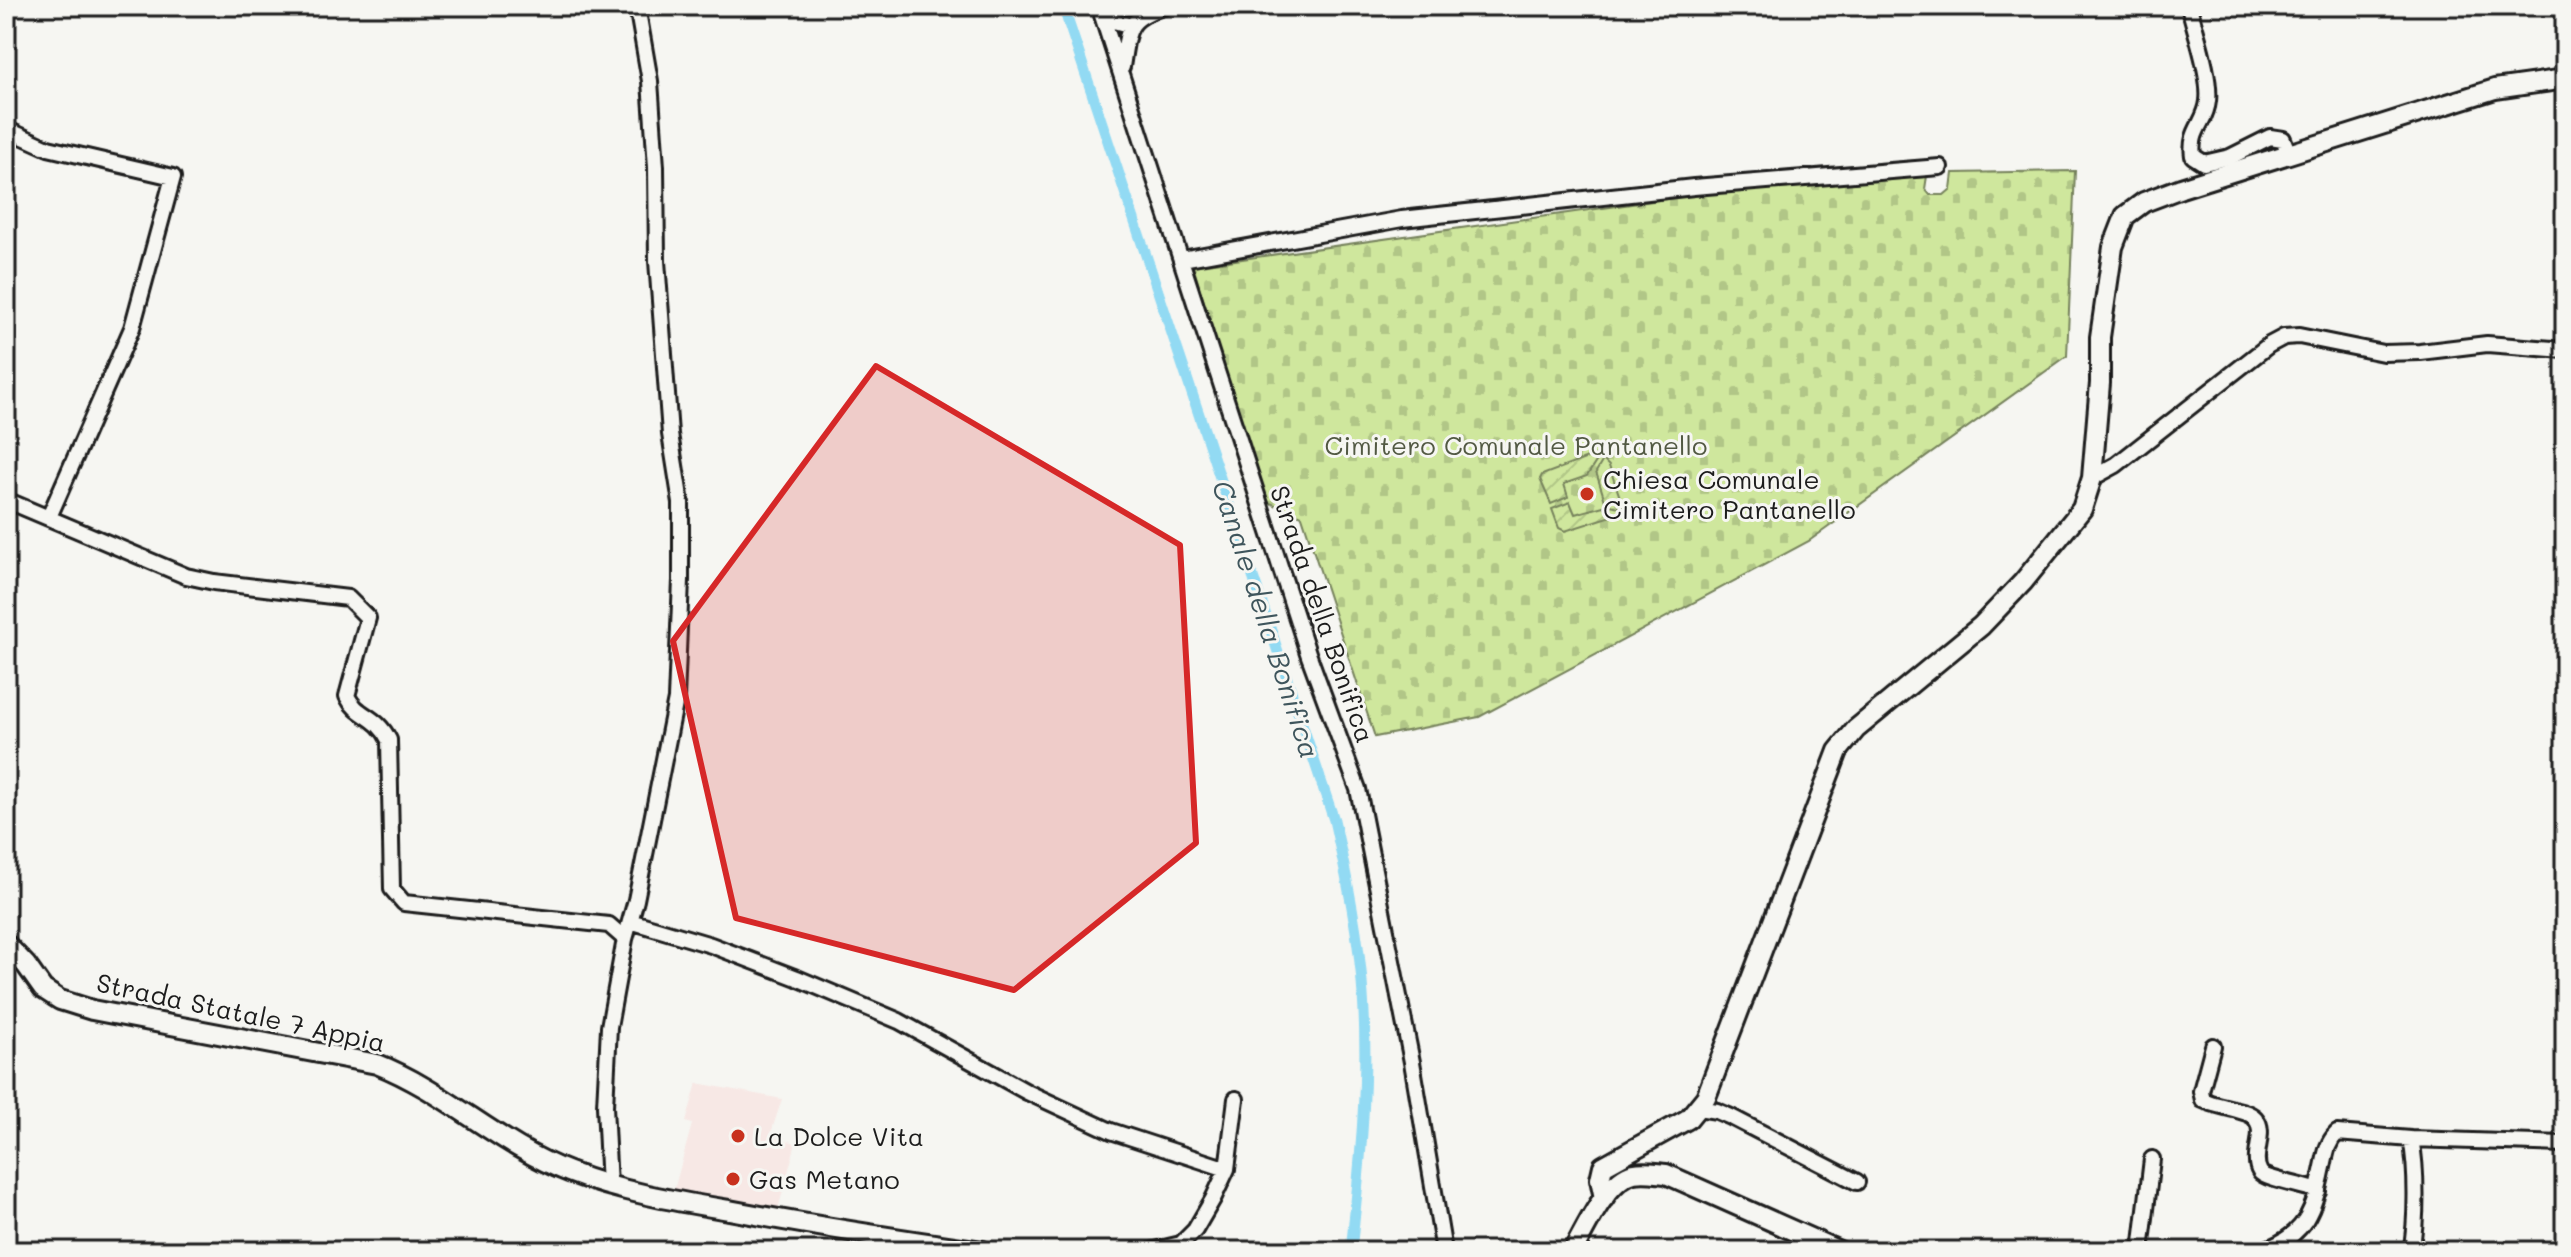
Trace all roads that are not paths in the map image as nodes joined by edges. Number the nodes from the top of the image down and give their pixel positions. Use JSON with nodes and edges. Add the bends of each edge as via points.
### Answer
{"nodes":[{"id":1,"x":637,"y":6,"type":"edge"},
{"id":2,"x":1166,"y":6,"type":"edge"},
{"id":3,"x":2189,"y":6,"type":"edge"},
{"id":4,"x":1105,"y":10,"type":"edge"},
{"id":5,"x":1132,"y":26,"type":"junction"},
{"id":6,"x":1121,"y":71,"type":"junction"},
{"id":7,"x":2565,"y":79,"type":"edge"},
{"id":8,"x":6,"y":129,"type":"edge"},
{"id":9,"x":2289,"y":154,"type":"junction"},
{"id":10,"x":1940,"y":167,"type":"dead end"},
{"id":11,"x":1182,"y":259,"type":"junction"},
{"id":12,"x":2565,"y":350,"type":"edge"},
{"id":13,"x":2092,"y":478,"type":"junction"},
{"id":14,"x":6,"y":500,"type":"edge"},
{"id":15,"x":49,"y":517,"type":"junction"},
{"id":16,"x":630,"y":921,"type":"junction"},
{"id":17,"x":625,"y":939,"type":"junction"},
{"id":18,"x":6,"y":944,"type":"edge"},
{"id":19,"x":2213,"y":1046,"type":"dead end"},
{"id":20,"x":1236,"y":1099,"type":"dead end"},
{"id":21,"x":1698,"y":1108,"type":"junction"},
{"id":22,"x":2411,"y":1139,"type":"junction"},
{"id":23,"x":2565,"y":1144,"type":"edge"},
{"id":24,"x":2152,"y":1159,"type":"dead end"},
{"id":25,"x":1227,"y":1169,"type":"junction"},
{"id":26,"x":1857,"y":1182,"type":"dead end"},
{"id":27,"x":609,"y":1186,"type":"junction"},
{"id":28,"x":2318,"y":1191,"type":"junction"},
{"id":29,"x":1604,"y":1198,"type":"junction"},
{"id":30,"x":982,"y":1251,"type":"edge"},
{"id":31,"x":1151,"y":1251,"type":"edge"},
{"id":32,"x":1444,"y":1251,"type":"edge"},
{"id":33,"x":1573,"y":1251,"type":"edge"},
{"id":34,"x":1839,"y":1251,"type":"edge"},
{"id":35,"x":2141,"y":1251,"type":"edge"},
{"id":36,"x":2260,"y":1251,"type":"edge"},
{"id":37,"x":2411,"y":1251,"type":"edge"}],
"edges":[{"from":1,"to":16,"type":"street","via":[[650,81],[657,261],[670,434],[681,503],[681,580],[676,699]]},
{"from":2,"to":5,"type":"street","via":[[1144,13]]},
{"from":3,"to":9,"type":"street","via":[[2208,91],[2208,105],[2191,143],[2193,156],[2204,163],[2230,157],[2270,137],[2283,139]]},
{"from":4,"to":5,"type":"street"},
{"from":4,"to":6,"type":"street","name":"Strada della Bonifica"},
{"from":5,"to":6,"type":"street"},
{"from":6,"to":11,"type":"street","name":"Strada della Bonifica"},
{"from":7,"to":9,"type":"main road","via":[[2495,89]]},
{"from":8,"to":15,"type":"street","via":[[48,148],[173,177],[132,328]]},
{"from":9,"to":13,"type":"main road","via":[[2144,202],[2125,216],[2113,247],[2100,337]]},
{"from":10,"to":11,"type":"street","via":[[1402,219]]},
{"from":11,"to":32,"type":"street","name":"Strada della Bonifica","via":[[1309,656],[1358,789]]},
{"from":12,"to":13,"type":"street","via":[[2487,344],[2383,353],[2284,337]]},
{"from":13,"to":21,"type":"main road","via":[[2082,509],[2013,593],[1856,729],[1838,751]]},
{"from":14,"to":15,"type":"street"},
{"from":15,"to":17,"type":"street","via":[[186,576],[348,598],[368,618],[347,696],[353,707],[376,720],[389,740],[392,889],[404,903],[609,925]]},
{"from":16,"to":17,"type":"street"},
{"from":16,"to":25,"type":"street","via":[[711,945],[827,990],[899,1021],[1027,1092],[1111,1131]]},
{"from":17,"to":27,"type":"street","via":[[609,1027]]},
{"from":18,"to":27,"type":"main road","name":"Strada Statale 7 Appia","via":[[43,989],[60,1000],[377,1064],[408,1076],[544,1160]]},
{"from":19,"to":28,"type":"street","via":[[2203,1100],[2258,1120],[2257,1159],[2266,1177]]},
{"from":20,"to":25,"type":"street"},
{"from":21,"to":26,"type":"street","via":[[1731,1117]]},
{"from":21,"to":29,"type":"main road","via":[[1688,1119],[1603,1166]]},
{"from":22,"to":23,"type":"street"},
{"from":22,"to":28,"type":"street","via":[[2337,1133],[2329,1141]]},
{"from":22,"to":37,"type":"street"},
{"from":24,"to":35,"type":"street"},
{"from":25,"to":31,"type":"street","via":[[1195,1230],[1181,1244]]},
{"from":27,"to":30,"type":"main road","name":"Strada Statale 7 Appia","via":[[806,1225]]},
{"from":28,"to":36,"type":"street","via":[[2302,1229]]},
{"from":29,"to":33,"type":"main road"},
{"from":29,"to":34,"type":"main road","via":[[1631,1173],[1666,1174]]}]}
